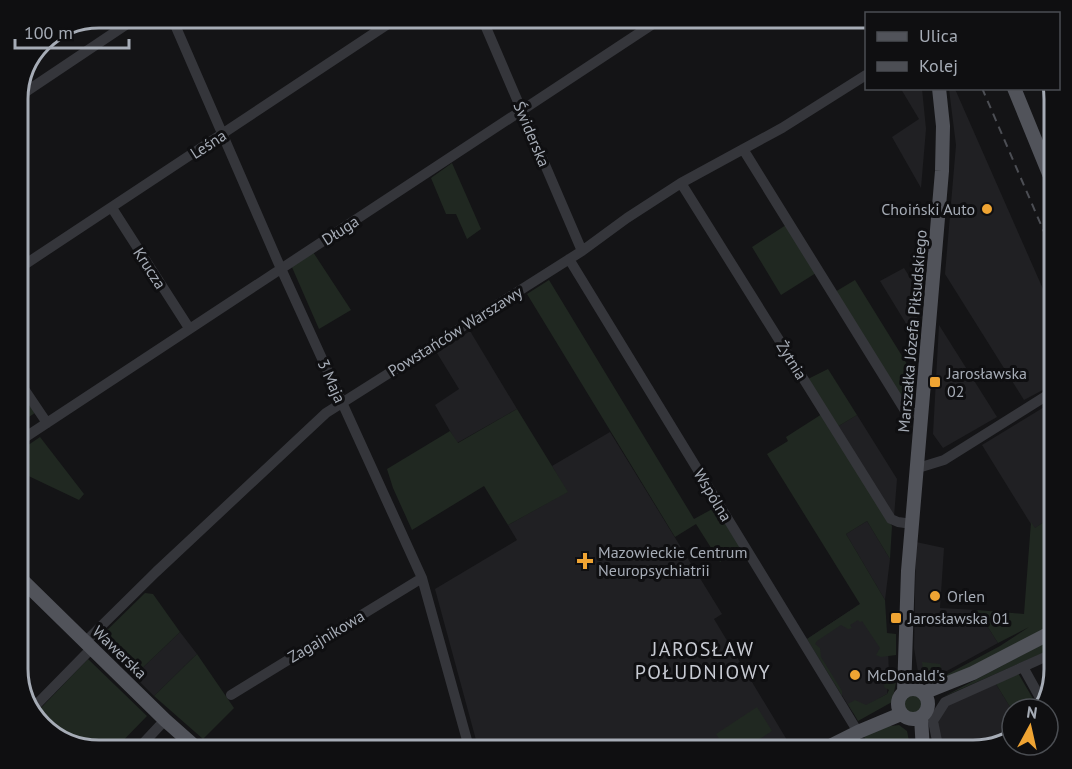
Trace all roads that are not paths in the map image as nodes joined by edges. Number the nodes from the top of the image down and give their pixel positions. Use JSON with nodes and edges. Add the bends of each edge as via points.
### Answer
{"nodes":[{"id":1,"x":121,"y":28,"type":"edge"},
{"id":2,"x":176,"y":28,"type":"edge"},
{"id":3,"x":382,"y":28,"type":"edge"},
{"id":4,"x":486,"y":28,"type":"edge"},
{"id":5,"x":647,"y":28,"type":"edge"},
{"id":6,"x":865,"y":76,"type":"edge"},
{"id":7,"x":30,"y":89,"type":"edge"},
{"id":8,"x":939,"y":90,"type":"edge"},
{"id":9,"x":1015,"y":90,"type":"edge"},
{"id":10,"x":522,"y":111,"type":"junction"},
{"id":11,"x":223,"y":133,"type":"junction"},
{"id":12,"x":743,"y":149,"type":"junction"},
{"id":13,"x":1044,"y":162,"type":"edge"},
{"id":14,"x":681,"y":183,"type":"junction"},
{"id":15,"x":111,"y":208,"type":"junction"},
{"id":16,"x":582,"y":251,"type":"junction"},
{"id":17,"x":569,"y":259,"type":"junction"},
{"id":18,"x":29,"y":262,"type":"edge"},
{"id":19,"x":282,"y":268,"type":"junction"},
{"id":20,"x":189,"y":328,"type":"junction"},
{"id":21,"x":29,"y":396,"type":"edge"},
{"id":22,"x":1044,"y":397,"type":"edge"},
{"id":23,"x":342,"y":403,"type":"junction"},
{"id":24,"x":922,"y":414,"type":"junction"},
{"id":25,"x":47,"y":423,"type":"junction"},
{"id":26,"x":29,"y":435,"type":"edge"},
{"id":27,"x":918,"y":468,"type":"junction"},
{"id":28,"x":912,"y":524,"type":"junction"},
{"id":29,"x":422,"y":578,"type":"junction"},
{"id":30,"x":29,"y":587,"type":"edge"},
{"id":31,"x":1044,"y":636,"type":"edge"},
{"id":32,"x":89,"y":646,"type":"junction"},
{"id":33,"x":1044,"y":658,"type":"edge"},
{"id":34,"x":1023,"y":667,"type":"junction"},
{"id":35,"x":917,"y":694,"type":"junction"},
{"id":36,"x":231,"y":695,"type":"dead end"},
{"id":37,"x":1039,"y":695,"type":"edge"},
{"id":38,"x":37,"y":704,"type":"edge"},
{"id":39,"x":908,"y":714,"type":"junction"},
{"id":40,"x":165,"y":720,"type":"junction"},
{"id":41,"x":858,"y":732,"type":"junction"},
{"id":42,"x":146,"y":740,"type":"edge"},
{"id":43,"x":188,"y":740,"type":"edge"},
{"id":44,"x":467,"y":740,"type":"edge"},
{"id":45,"x":842,"y":740,"type":"edge"},
{"id":46,"x":918,"y":740,"type":"edge"},
{"id":47,"x":937,"y":740,"type":"edge"}],
"edges":[{"from":1,"to":7,"type":"street"},
{"from":2,"to":11,"type":"street","name":"3 Maja"},
{"from":3,"to":11,"type":"street","name":"Leśna"},
{"from":4,"to":10,"type":"street","name":"Świderska"},
{"from":5,"to":10,"type":"street","name":"Długa"},
{"from":6,"to":12,"type":"street","name":"Powstańców Warszawy"},
{"from":8,"to":24,"type":"main road","name":"Marszałka Józefa Piłsudskiego","via":[[944,142]]},
{"from":9,"to":13,"type":"main road"},
{"from":10,"to":16,"type":"street","name":"Świderska"},
{"from":10,"to":19,"type":"street","name":"Długa"},
{"from":11,"to":15,"type":"street","name":"Leśna"},
{"from":11,"to":19,"type":"street","name":"3 Maja"},
{"from":12,"to":14,"type":"street","name":"Powstańców Warszawy"},
{"from":12,"to":24,"type":"street","via":[[906,412]]},
{"from":14,"to":16,"type":"street","name":"Powstańców Warszawy"},
{"from":14,"to":28,"type":"street","name":"Żytnia","via":[[891,519]]},
{"from":15,"to":18,"type":"street","name":"Leśna"},
{"from":15,"to":20,"type":"street","name":"Krucza"},
{"from":16,"to":17,"type":"street","name":"Powstańców Warszawy"},
{"from":17,"to":23,"type":"street","name":"Powstańców Warszawy"},
{"from":17,"to":41,"type":"street","name":"Wspólna"},
{"from":19,"to":20,"type":"street","name":"Długa"},
{"from":19,"to":23,"type":"street","name":"3 Maja"},
{"from":20,"to":25,"type":"street","name":"Długa"},
{"from":21,"to":25,"type":"street"},
{"from":22,"to":27,"type":"street","via":[[944,460]]},
{"from":23,"to":29,"type":"street","name":"3 Maja"},
{"from":23,"to":32,"type":"street","name":"Powstańców Warszawy","via":[[314,423]]},
{"from":24,"to":27,"type":"main road","name":"Marszałka Józefa Piłsudskiego"},
{"from":25,"to":26,"type":"street","name":"Długa"},
{"from":27,"to":28,"type":"main road","name":"Marszałka Józefa Piłsudskiego"},
{"from":28,"to":35,"type":"main road","name":"Marszałka Józefa Piłsudskiego","via":[[906,622]]},
{"from":29,"to":36,"type":"street","name":"Zagajnikowa"},
{"from":29,"to":44,"type":"street","name":"3 Maja"},
{"from":30,"to":32,"type":"main road","name":"Wawerska"},
{"from":31,"to":35,"type":"main road","via":[[973,673]]},
{"from":32,"to":38,"type":"street","name":"Powstańców Warszawy","via":[[87,653]]},
{"from":32,"to":40,"type":"main road","name":"Wawerska"},
{"from":33,"to":34,"type":"street"},
{"from":34,"to":37,"type":"street"},
{"from":34,"to":47,"type":"street","via":[[945,702],[933,721]]},
{"from":35,"to":39,"type":"main road","via":[[927,708]]},
{"from":35,"to":39,"type":"main road","via":[[898,698]]},
{"from":39,"to":41,"type":"main road"},
{"from":39,"to":46,"type":"main road"},
{"from":40,"to":42,"type":"street"},
{"from":40,"to":43,"type":"main road","name":"Wawerska"},
{"from":41,"to":45,"type":"main road"}]}
